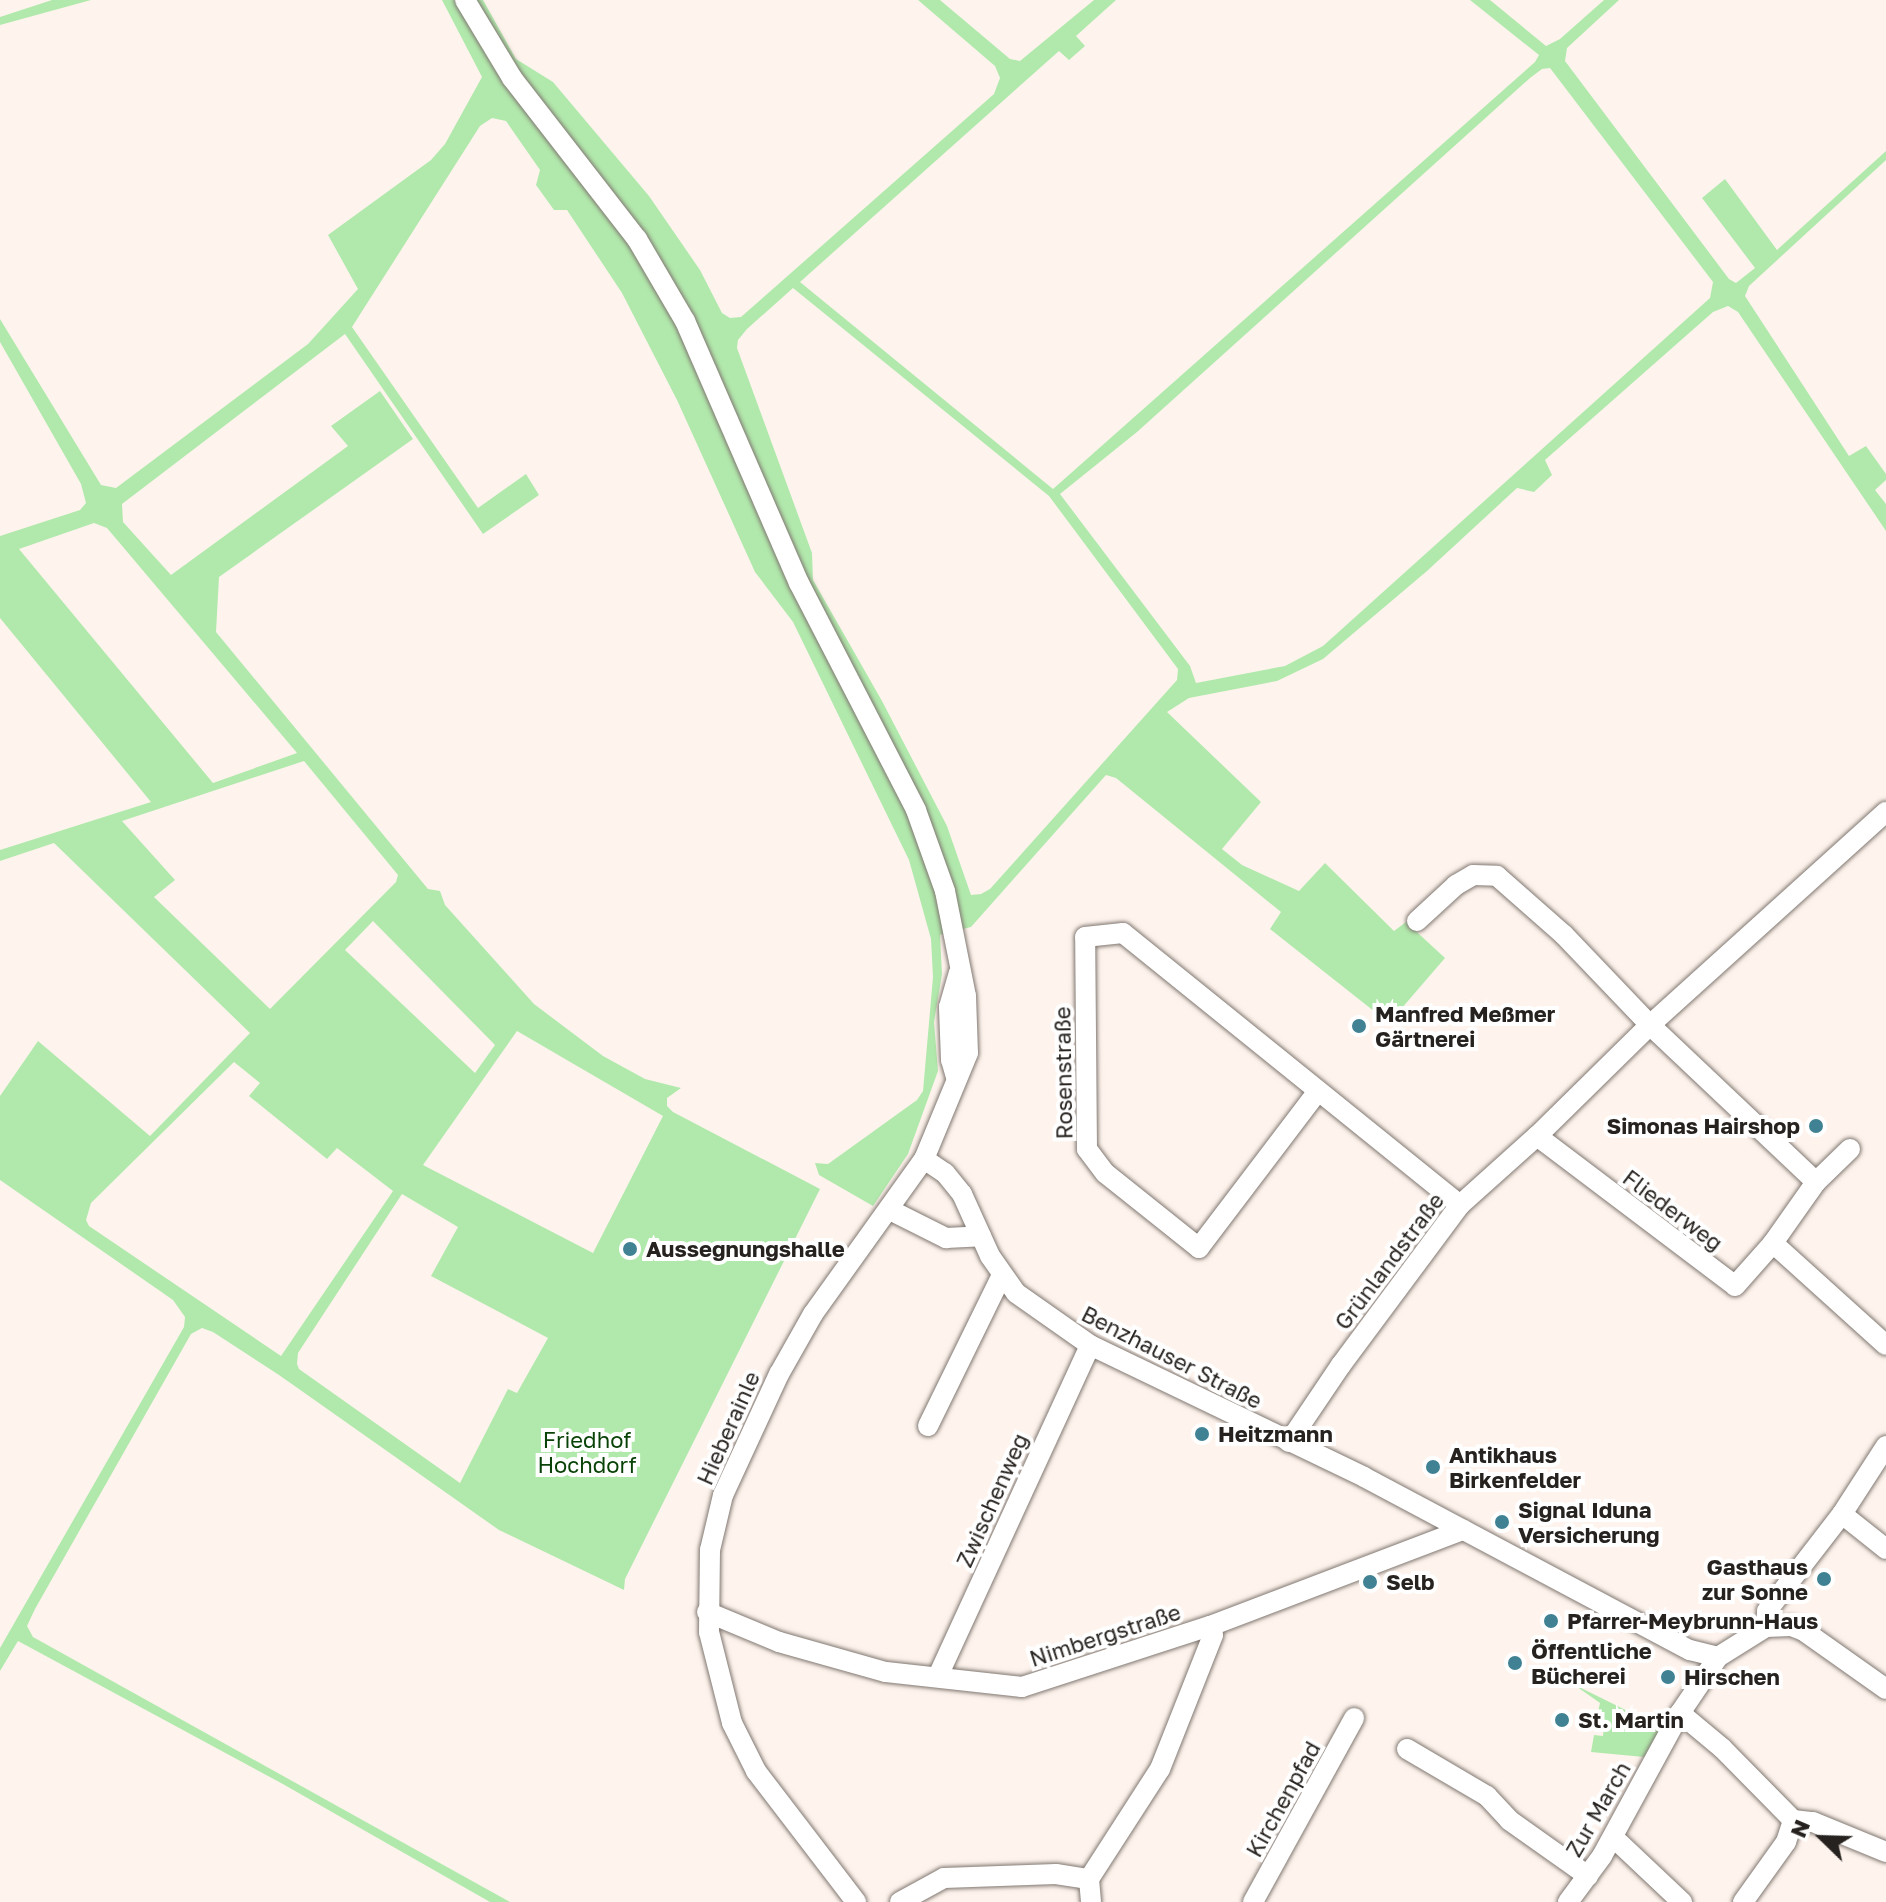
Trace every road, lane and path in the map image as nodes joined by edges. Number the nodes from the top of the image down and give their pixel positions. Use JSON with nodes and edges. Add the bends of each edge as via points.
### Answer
{"nodes":[{"id":1,"x":465,"y":0,"type":"edge"},
{"id":2,"x":1886,"y":812,"type":"edge"},
{"id":3,"x":1417,"y":921,"type":"dead end"},
{"id":4,"x":1650,"y":1025,"type":"junction"},
{"id":5,"x":1318,"y":1091,"type":"junction"},
{"id":6,"x":1537,"y":1136,"type":"junction"},
{"id":7,"x":1850,"y":1149,"type":"dead end"},
{"id":8,"x":924,"y":1159,"type":"junction"},
{"id":9,"x":1816,"y":1182,"type":"junction"},
{"id":10,"x":1460,"y":1205,"type":"junction"},
{"id":11,"x":890,"y":1210,"type":"junction"},
{"id":12,"x":981,"y":1236,"type":"junction"},
{"id":13,"x":1773,"y":1243,"type":"junction"},
{"id":14,"x":1002,"y":1275,"type":"junction"},
{"id":15,"x":1090,"y":1345,"type":"junction"},
{"id":16,"x":1886,"y":1345,"type":"edge"},
{"id":17,"x":928,"y":1426,"type":"dead end"},
{"id":18,"x":1289,"y":1442,"type":"junction"},
{"id":19,"x":1886,"y":1446,"type":"edge"},
{"id":20,"x":1842,"y":1514,"type":"junction"},
{"id":21,"x":1463,"y":1530,"type":"junction"},
{"id":22,"x":1886,"y":1549,"type":"edge"},
{"id":23,"x":707,"y":1612,"type":"junction"},
{"id":24,"x":1210,"y":1626,"type":"junction"},
{"id":25,"x":1766,"y":1627,"type":"junction"},
{"id":26,"x":1718,"y":1657,"type":"junction"},
{"id":27,"x":938,"y":1676,"type":"junction"},
{"id":28,"x":1886,"y":1689,"type":"edge"},
{"id":29,"x":1680,"y":1713,"type":"junction"},
{"id":30,"x":1354,"y":1718,"type":"dead end"},
{"id":31,"x":1407,"y":1749,"type":"dead end"},
{"id":32,"x":1793,"y":1820,"type":"junction"},
{"id":33,"x":1613,"y":1837,"type":"junction"},
{"id":34,"x":1886,"y":1852,"type":"edge"},
{"id":35,"x":1588,"y":1876,"type":"junction"},
{"id":36,"x":1089,"y":1879,"type":"junction"},
{"id":37,"x":856,"y":1902,"type":"edge"},
{"id":38,"x":900,"y":1902,"type":"edge"},
{"id":39,"x":1091,"y":1902,"type":"edge"},
{"id":40,"x":1253,"y":1902,"type":"edge"},
{"id":41,"x":1568,"y":1902,"type":"edge"},
{"id":42,"x":1682,"y":1902,"type":"edge"},
{"id":43,"x":1743,"y":1902,"type":"edge"}],
"edges":[{"from":1,"to":8,"type":"street","name":"Hieberainle","via":[[492,49],[637,239],[685,321],[799,583],[916,810],[945,891],[966,996],[968,1053]]},
{"from":2,"to":4,"type":"street","name":"Grünlandstraße"},
{"from":3,"to":4,"type":"street","via":[[1473,875],[1497,876],[1564,935]]},
{"from":4,"to":6,"type":"street","name":"Grünlandstraße"},
{"from":4,"to":9,"type":"street"},
{"from":5,"to":5,"type":"street","name":"Rosenstraße","via":[[1123,933],[1085,937],[1087,1149],[1105,1173],[1199,1248]]},
{"from":5,"to":10,"type":"street","name":"Rosenstraße"},
{"from":6,"to":10,"type":"street","name":"Grünlandstraße"},
{"from":6,"to":13,"type":"street","name":"Fliederweg","via":[[1735,1286]]},
{"from":7,"to":9,"type":"street","name":"Fliederweg"},
{"from":8,"to":11,"type":"street","name":"Hieberainle"},
{"from":8,"to":12,"type":"street","name":"Benzhauser Straße","via":[[962,1194]]},
{"from":9,"to":13,"type":"street","name":"Fliederweg"},
{"from":10,"to":18,"type":"street","name":"Grünlandstraße"},
{"from":11,"to":12,"type":"street","via":[[946,1238]]},
{"from":11,"to":23,"type":"street","name":"Hieberainle","via":[[813,1314],[746,1440],[723,1495],[710,1550]]},
{"from":12,"to":14,"type":"street","name":"Benzhauser Straße"},
{"from":13,"to":16,"type":"street"},
{"from":14,"to":15,"type":"street","name":"Benzhauser Straße","via":[[1035,1308]]},
{"from":14,"to":17,"type":"street"},
{"from":15,"to":18,"type":"street","name":"Benzhauser Straße"},
{"from":15,"to":27,"type":"street","name":"Zwischenweg"},
{"from":18,"to":21,"type":"street","name":"Benzhauser Straße"},
{"from":19,"to":20,"type":"street"},
{"from":20,"to":22,"type":"street"},
{"from":20,"to":25,"type":"street","via":[[1767,1611]]},
{"from":21,"to":24,"type":"street","name":"Nimbergstraße"},
{"from":21,"to":26,"type":"street","name":"Benzhauser Straße","via":[[1690,1650]]},
{"from":23,"to":27,"type":"street","name":"Nimbergstraße","via":[[779,1642],[886,1672]]},
{"from":23,"to":37,"type":"street","name":"Hieberainle","via":[[714,1664],[732,1723],[756,1771]]},
{"from":24,"to":27,"type":"street","name":"Nimbergstraße","via":[[1022,1687]]},
{"from":24,"to":36,"type":"street","via":[[1213,1635],[1160,1769]]},
{"from":25,"to":26,"type":"street"},
{"from":25,"to":28,"type":"street","via":[[1804,1631]]},
{"from":26,"to":29,"type":"street","name":"Zur March"},
{"from":29,"to":32,"type":"street"},
{"from":29,"to":33,"type":"street","name":"Zur March"},
{"from":30,"to":40,"type":"street","name":"Kirchenpfad"},
{"from":31,"to":35,"type":"street","via":[[1487,1796],[1509,1820]]},
{"from":32,"to":34,"type":"street","via":[[1813,1822]]},
{"from":32,"to":43,"type":"street","via":[[1786,1842]]},
{"from":33,"to":35,"type":"street","name":"Zur March"},
{"from":33,"to":42,"type":"street"},
{"from":35,"to":41,"type":"street","name":"Zur March"},
{"from":36,"to":38,"type":"street","via":[[1056,1874],[944,1878]]},
{"from":36,"to":39,"type":"street"}]}
